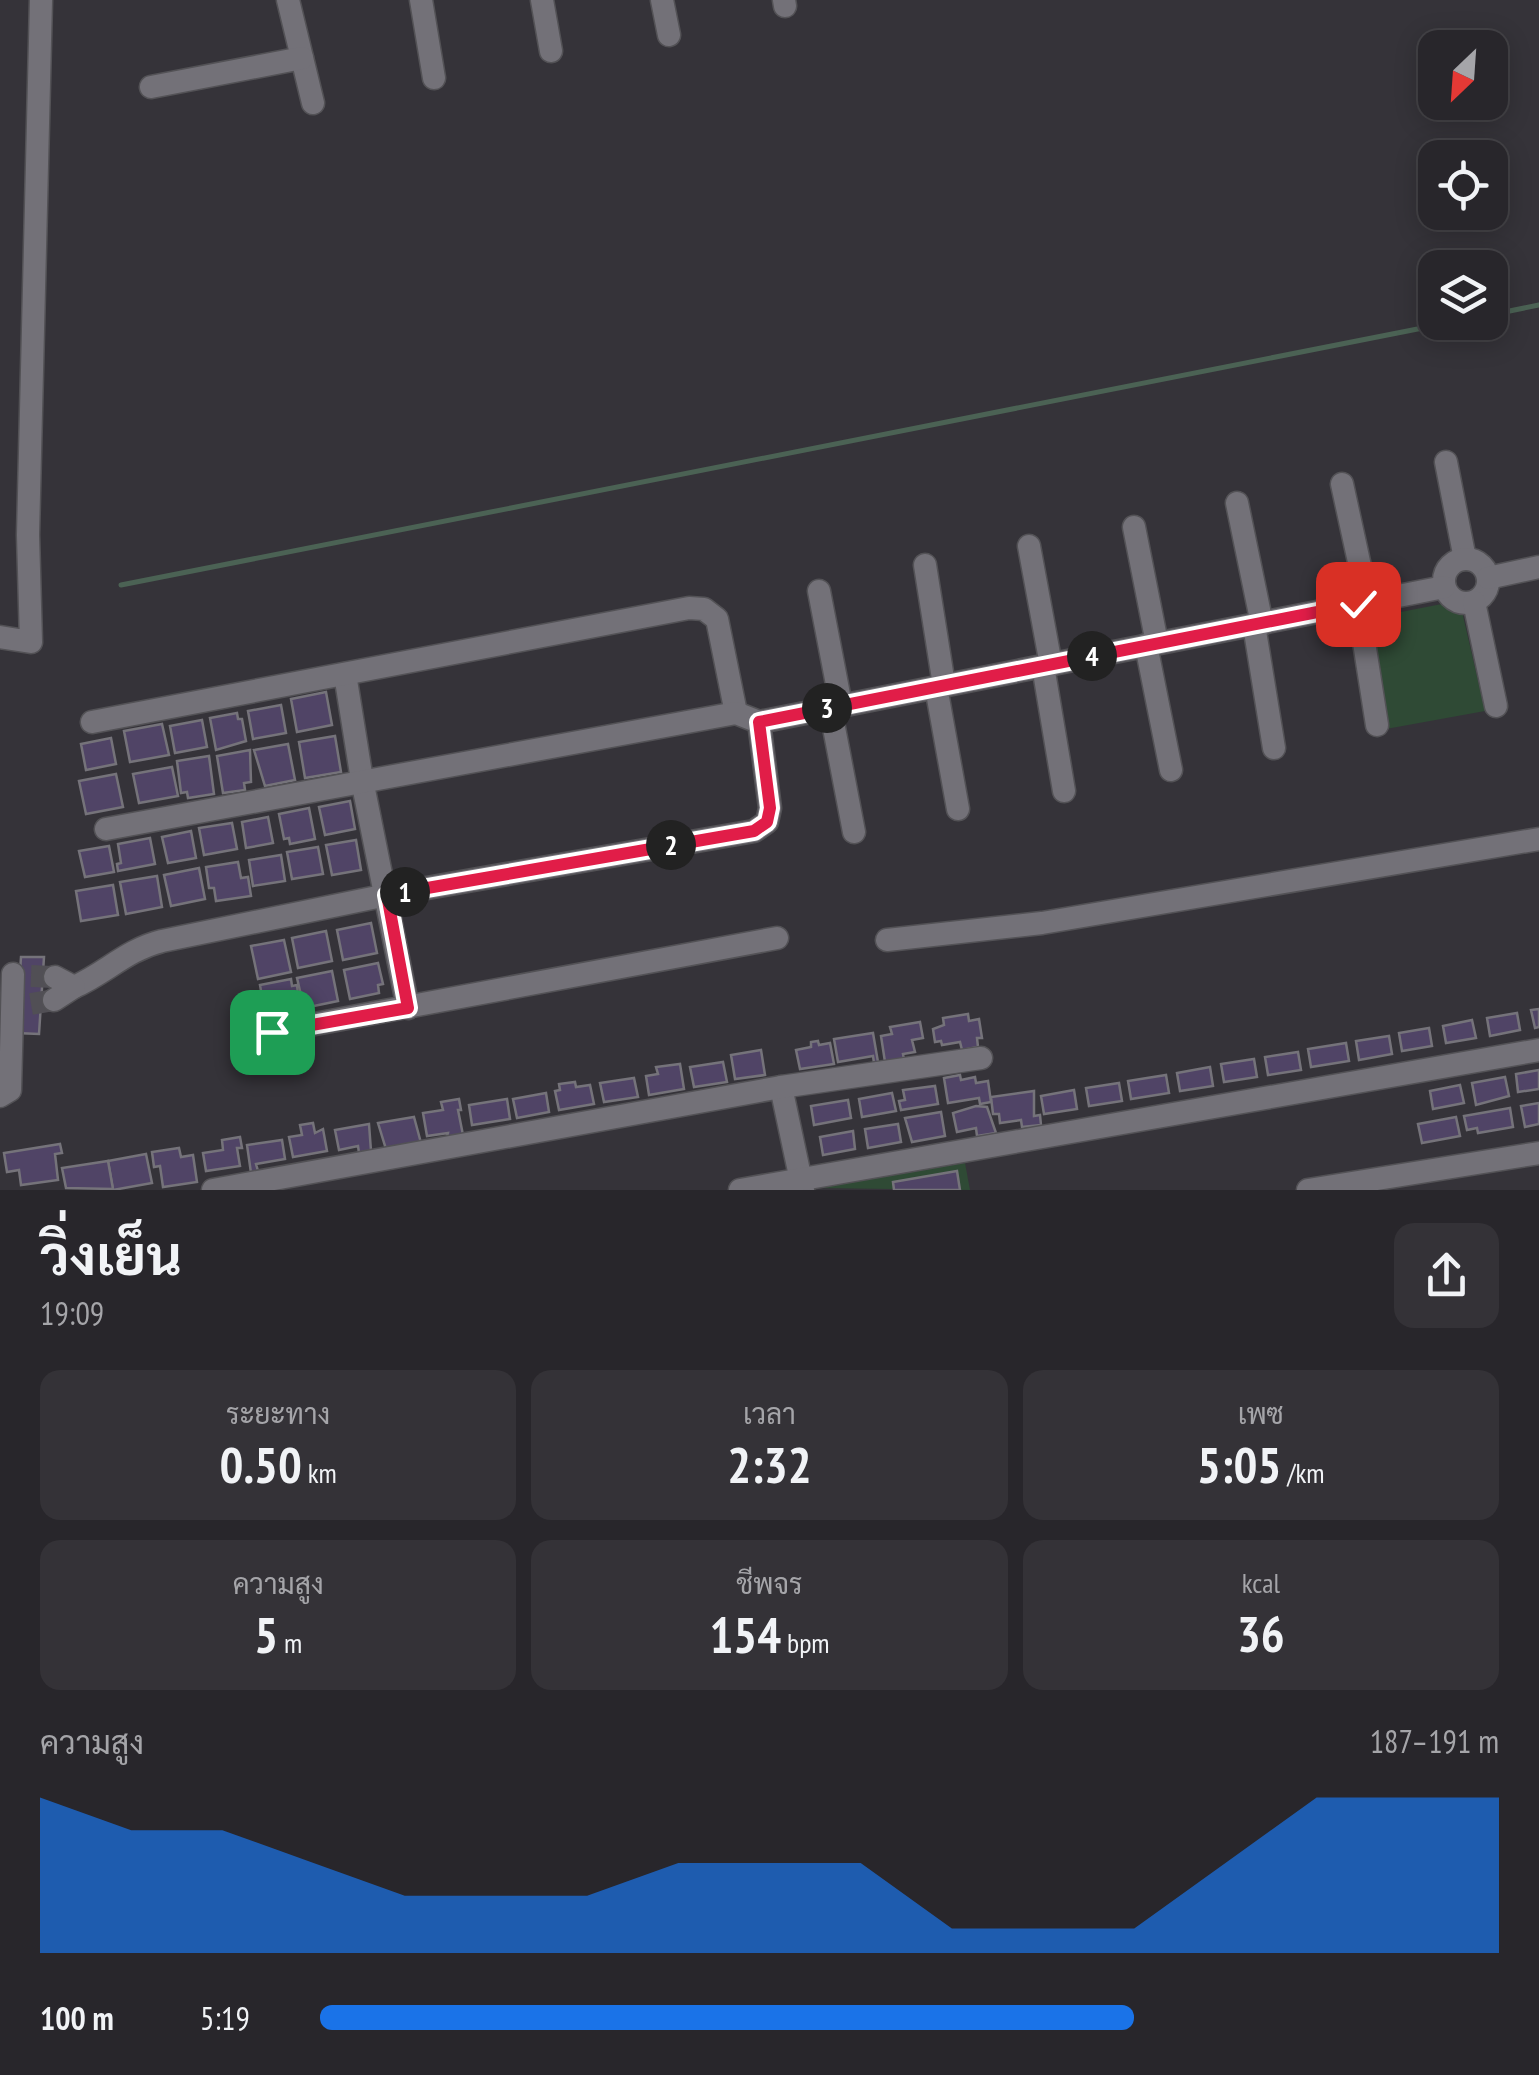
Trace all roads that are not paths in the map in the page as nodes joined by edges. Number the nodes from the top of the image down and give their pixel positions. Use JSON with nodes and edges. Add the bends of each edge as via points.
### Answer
{"nodes":[{"id":1,"x":41,"y":0,"type":"edge"},
{"id":2,"x":288,"y":0,"type":"edge"},
{"id":3,"x":421,"y":0,"type":"edge"},
{"id":4,"x":542,"y":0,"type":"edge"},
{"id":5,"x":662,"y":0,"type":"edge"},
{"id":6,"x":669,"y":35,"type":"dead end"},
{"id":7,"x":551,"y":51,"type":"dead end"},
{"id":8,"x":302,"y":58,"type":"junction"},
{"id":9,"x":434,"y":78,"type":"dead end"},
{"id":10,"x":151,"y":87,"type":"dead end"},
{"id":11,"x":312,"y":103,"type":"dead end"},
{"id":12,"x":1446,"y":462,"type":"dead end"},
{"id":13,"x":1342,"y":484,"type":"dead end"},
{"id":14,"x":1238,"y":503,"type":"dead end"},
{"id":15,"x":1134,"y":527,"type":"dead end"},
{"id":16,"x":1029,"y":546,"type":"dead end"},
{"id":17,"x":1466,"y":559,"type":"junction"},
{"id":18,"x":924,"y":565,"type":"dead end"},
{"id":19,"x":1539,"y":567,"type":"edge"},
{"id":20,"x":1488,"y":578,"type":"junction"},
{"id":21,"x":1444,"y":587,"type":"junction"},
{"id":22,"x":819,"y":592,"type":"dead end"},
{"id":23,"x":1474,"y":602,"type":"junction"},
{"id":24,"x":1363,"y":604,"type":"junction"},
{"id":25,"x":1258,"y":624,"type":"junction"},
{"id":26,"x":0,"y":637,"type":"edge"},
{"id":27,"x":1151,"y":644,"type":"junction"},
{"id":28,"x":1047,"y":666,"type":"junction"},
{"id":29,"x":344,"y":674,"type":"junction"},
{"id":30,"x":940,"y":686,"type":"junction"},
{"id":31,"x":835,"y":706,"type":"junction"},
{"id":32,"x":1496,"y":706,"type":"dead end"},
{"id":33,"x":736,"y":713,"type":"junction"},
{"id":34,"x":92,"y":722,"type":"dead end"},
{"id":35,"x":759,"y":722,"type":"junction"},
{"id":36,"x":1376,"y":725,"type":"dead end"},
{"id":37,"x":1274,"y":748,"type":"dead end"},
{"id":38,"x":1170,"y":770,"type":"dead end"},
{"id":39,"x":362,"y":780,"type":"junction"},
{"id":40,"x":1064,"y":791,"type":"dead end"},
{"id":41,"x":958,"y":809,"type":"dead end"},
{"id":42,"x":106,"y":830,"type":"dead end"},
{"id":43,"x":854,"y":832,"type":"dead end"},
{"id":44,"x":1539,"y":839,"type":"edge"},
{"id":45,"x":387,"y":895,"type":"junction"},
{"id":46,"x":778,"y":938,"type":"dead end"},
{"id":47,"x":888,"y":940,"type":"dead end"},
{"id":48,"x":15,"y":974,"type":"edge"},
{"id":49,"x":38,"y":996,"type":"edge"},
{"id":50,"x":408,"y":1008,"type":"junction"},
{"id":51,"x":272,"y":1032,"type":"dead end"},
{"id":52,"x":1539,"y":1050,"type":"edge"},
{"id":53,"x":980,"y":1058,"type":"dead end"},
{"id":54,"x":782,"y":1087,"type":"junction"},
{"id":55,"x":0,"y":1096,"type":"edge"},
{"id":56,"x":1539,"y":1153,"type":"edge"},
{"id":57,"x":802,"y":1185,"type":"edge"},
{"id":58,"x":213,"y":1190,"type":"edge"},
{"id":59,"x":740,"y":1190,"type":"edge"},
{"id":60,"x":1308,"y":1190,"type":"edge"}],
"edges":[{"from":1,"to":26,"type":"street","via":[[31,642]]},
{"from":2,"to":8,"type":"street"},
{"from":3,"to":9,"type":"street"},
{"from":4,"to":7,"type":"street"},
{"from":5,"to":6,"type":"street"},
{"from":8,"to":10,"type":"street"},
{"from":8,"to":11,"type":"street"},
{"from":12,"to":17,"type":"street"},
{"from":13,"to":24,"type":"street"},
{"from":14,"to":25,"type":"street"},
{"from":15,"to":27,"type":"street"},
{"from":16,"to":28,"type":"street"},
{"from":17,"to":20,"type":"street","via":[[1481,564]]},
{"from":17,"to":21,"type":"street","via":[[1448,567]]},
{"from":18,"to":30,"type":"street"},
{"from":19,"to":20,"type":"street"},
{"from":20,"to":23,"type":"street"},
{"from":21,"to":23,"type":"street","via":[[1459,602]]},
{"from":21,"to":24,"type":"street"},
{"from":22,"to":31,"type":"street"},
{"from":23,"to":32,"type":"street"},
{"from":24,"to":25,"type":"street"},
{"from":24,"to":36,"type":"street"},
{"from":25,"to":27,"type":"street"},
{"from":25,"to":37,"type":"street"},
{"from":27,"to":28,"type":"street"},
{"from":27,"to":38,"type":"street"},
{"from":28,"to":30,"type":"street"},
{"from":28,"to":40,"type":"street"},
{"from":29,"to":33,"type":"street","via":[[704,609],[717,619]]},
{"from":29,"to":34,"type":"street"},
{"from":29,"to":39,"type":"street"},
{"from":30,"to":31,"type":"street"},
{"from":30,"to":41,"type":"street"},
{"from":31,"to":35,"type":"street"},
{"from":31,"to":43,"type":"street"},
{"from":33,"to":35,"type":"street"},
{"from":33,"to":39,"type":"street"},
{"from":35,"to":45,"type":"street","via":[[770,808],[767,822],[754,831]]},
{"from":39,"to":42,"type":"street"},
{"from":39,"to":45,"type":"street"},
{"from":44,"to":47,"type":"street","via":[[1042,922]]},
{"from":45,"to":49,"type":"street","via":[[147,945],[94,978]]},
{"from":45,"to":50,"type":"street"},
{"from":46,"to":50,"type":"street"},
{"from":48,"to":49,"type":"street"},
{"from":49,"to":55,"type":"street","via":[[10,1090]]},
{"from":50,"to":51,"type":"street"},
{"from":52,"to":57,"type":"street"},
{"from":53,"to":54,"type":"street"},
{"from":54,"to":57,"type":"street"},
{"from":54,"to":58,"type":"street"},
{"from":56,"to":60,"type":"street"},
{"from":57,"to":59,"type":"street"}]}
